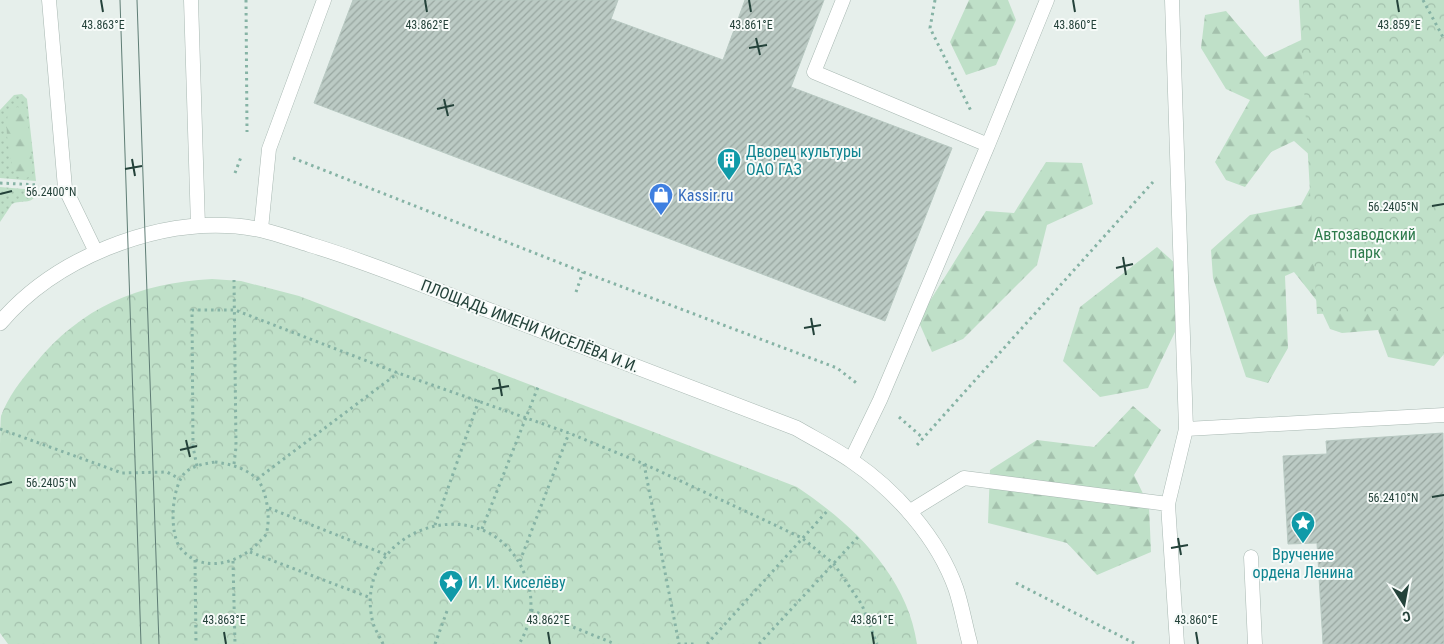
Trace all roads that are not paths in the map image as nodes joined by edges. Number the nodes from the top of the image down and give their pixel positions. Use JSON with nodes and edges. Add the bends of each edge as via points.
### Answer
{"nodes":[{"id":1,"x":49,"y":0,"type":"edge"},
{"id":2,"x":191,"y":0,"type":"edge"},
{"id":3,"x":324,"y":0,"type":"edge"},
{"id":4,"x":843,"y":0,"type":"edge"},
{"id":5,"x":1047,"y":0,"type":"edge"},
{"id":6,"x":1172,"y":0,"type":"edge"},
{"id":7,"x":988,"y":145,"type":"junction"},
{"id":8,"x":198,"y":226,"type":"junction"},
{"id":9,"x":261,"y":229,"type":"junction"},
{"id":10,"x":96,"y":252,"type":"junction"},
{"id":11,"x":0,"y":323,"type":"edge"},
{"id":12,"x":1444,"y":415,"type":"edge"},
{"id":13,"x":1186,"y":429,"type":"junction"},
{"id":14,"x":852,"y":460,"type":"junction"},
{"id":15,"x":1168,"y":504,"type":"junction"},
{"id":16,"x":909,"y":512,"type":"junction"},
{"id":17,"x":1251,"y":557,"type":"dead end"},
{"id":18,"x":970,"y":644,"type":"edge"},
{"id":19,"x":1177,"y":644,"type":"edge"},
{"id":20,"x":1255,"y":644,"type":"edge"}],
"edges":[{"from":1,"to":10,"type":"lane","via":[[65,188]]},
{"from":2,"to":8,"type":"lane"},
{"from":3,"to":9,"type":"lane","via":[[269,149]]},
{"from":4,"to":7,"type":"lane","via":[[814,72]]},
{"from":5,"to":7,"type":"lane"},
{"from":6,"to":13,"type":"lane"},
{"from":7,"to":14,"type":"lane"},
{"from":8,"to":9,"type":"street","name":"ПЛОЩАДЬ ИМЕНИ КИСЕЛЁВА И.И."},
{"from":8,"to":10,"type":"street","name":"ПЛОЩАДЬ ИМЕНИ КИСЕЛЁВА И.И.","via":[[146,235]]},
{"from":9,"to":14,"type":"street","name":"ПЛОЩАДЬ ИМЕНИ КИСЕЛЁВА И.И.","via":[[351,257],[796,428]]},
{"from":10,"to":11,"type":"street","name":"ПЛОЩАДЬ ИМЕНИ КИСЕЛЁВА И.И.","via":[[48,279]]},
{"from":12,"to":13,"type":"lane"},
{"from":13,"to":15,"type":"lane"},
{"from":14,"to":16,"type":"street","name":"ПЛОЩАДЬ ИМЕНИ КИСЕЛЁВА И.И."},
{"from":15,"to":16,"type":"lane","via":[[964,478]]},
{"from":15,"to":19,"type":"lane"},
{"from":16,"to":18,"type":"street","name":"ПЛОЩАДЬ ИМЕНИ КИСЕЛЁВА И.И.","via":[[940,554],[955,588]]},
{"from":17,"to":20,"type":"lane"}]}
